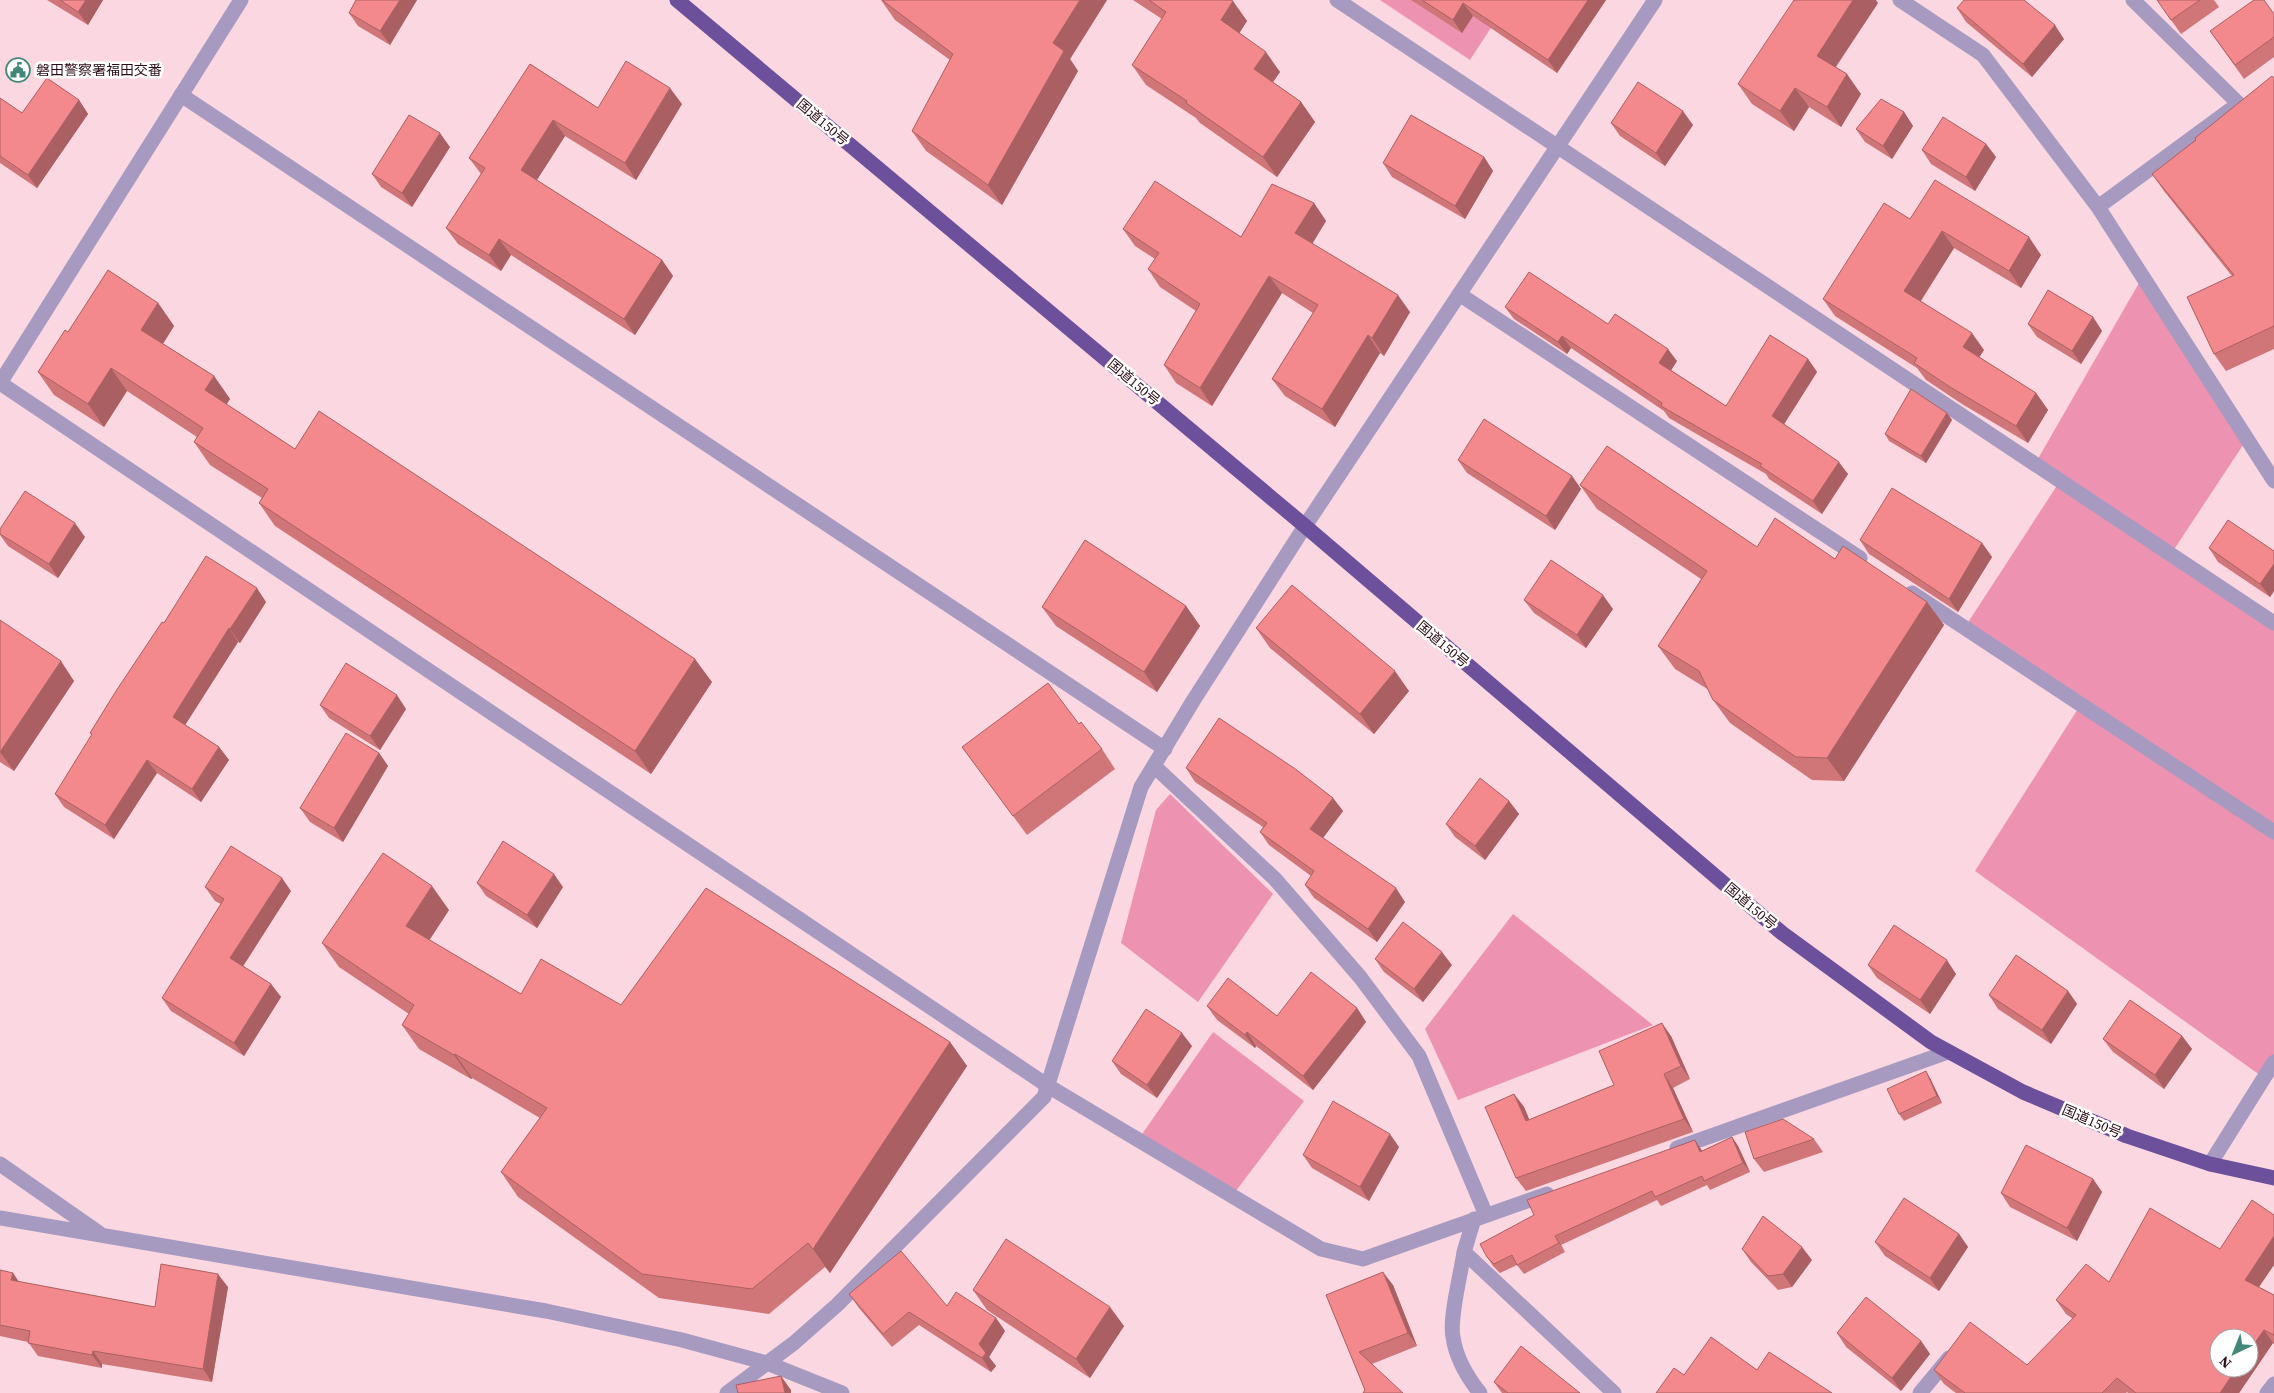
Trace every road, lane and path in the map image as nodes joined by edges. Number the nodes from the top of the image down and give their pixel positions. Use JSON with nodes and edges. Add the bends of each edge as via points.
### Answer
{"nodes":[{"id":1,"x":241,"y":0,"type":"edge"},
{"id":2,"x":677,"y":0,"type":"edge"},
{"id":3,"x":1337,"y":0,"type":"edge"},
{"id":4,"x":1655,"y":0,"type":"edge"},
{"id":5,"x":1900,"y":0,"type":"edge"},
{"id":6,"x":2133,"y":0,"type":"edge"},
{"id":7,"x":2253,"y":94,"type":"edge"},
{"id":8,"x":181,"y":95,"type":"junction"},
{"id":9,"x":2239,"y":104,"type":"junction"},
{"id":10,"x":1558,"y":147,"type":"junction"},
{"id":11,"x":2098,"y":207,"type":"junction"},
{"id":12,"x":1459,"y":294,"type":"junction"},
{"id":13,"x":0,"y":383,"type":"edge"},
{"id":14,"x":2274,"y":481,"type":"edge"},
{"id":15,"x":1305,"y":526,"type":"junction"},
{"id":16,"x":1868,"y":564,"type":"edge"},
{"id":17,"x":1902,"y":586,"type":"edge"},
{"id":18,"x":2274,"y":623,"type":"edge"},
{"id":19,"x":1164,"y":749,"type":"junction"},
{"id":20,"x":1154,"y":766,"type":"junction"},
{"id":21,"x":2274,"y":832,"type":"edge"},
{"id":22,"x":1948,"y":1052,"type":"junction"},
{"id":23,"x":2274,"y":1062,"type":"edge"},
{"id":24,"x":1048,"y":1086,"type":"junction"},
{"id":25,"x":1662,"y":1153,"type":"edge"},
{"id":26,"x":0,"y":1164,"type":"edge"},
{"id":27,"x":2210,"y":1164,"type":"junction"},
{"id":28,"x":2274,"y":1178,"type":"edge"},
{"id":29,"x":1560,"y":1189,"type":"edge"},
{"id":30,"x":1480,"y":1217,"type":"junction"},
{"id":31,"x":0,"y":1218,"type":"edge"},
{"id":32,"x":102,"y":1235,"type":"junction"},
{"id":33,"x":1464,"y":1252,"type":"junction"},
{"id":34,"x":1957,"y":1348,"type":"edge"},
{"id":35,"x":767,"y":1363,"type":"junction"},
{"id":36,"x":2274,"y":1384,"type":"edge"},
{"id":37,"x":727,"y":1393,"type":"edge"},
{"id":38,"x":842,"y":1393,"type":"edge"},
{"id":39,"x":1480,"y":1393,"type":"edge"},
{"id":40,"x":1614,"y":1393,"type":"edge"},
{"id":41,"x":1920,"y":1393,"type":"edge"},
{"id":42,"x":2267,"y":1393,"type":"edge"}],
"edges":[{"from":1,"to":8,"type":"street"},
{"from":2,"to":15,"type":"highway","name":"国道150号"},
{"from":3,"to":10,"type":"street"},
{"from":4,"to":10,"type":"street"},
{"from":5,"to":11,"type":"street","via":[[1983,55]]},
{"from":6,"to":9,"type":"street"},
{"from":7,"to":9,"type":"street"},
{"from":8,"to":13,"type":"street"},
{"from":8,"to":19,"type":"street"},
{"from":9,"to":11,"type":"street"},
{"from":10,"to":12,"type":"street"},
{"from":10,"to":18,"type":"street"},
{"from":11,"to":14,"type":"street"},
{"from":12,"to":15,"type":"street"},
{"from":12,"to":16,"type":"street"},
{"from":13,"to":24,"type":"street"},
{"from":15,"to":19,"type":"street"},
{"from":15,"to":22,"type":"highway","name":"国道150号","via":[[1782,933]]},
{"from":17,"to":21,"type":"street"},
{"from":19,"to":20,"type":"street"},
{"from":20,"to":24,"type":"street","via":[[1141,787]]},
{"from":20,"to":30,"type":"street","via":[[1275,879],[1360,977],[1419,1056]]},
{"from":22,"to":25,"type":"street"},
{"from":22,"to":27,"type":"highway","name":"国道150号","via":[[2023,1092],[2127,1136]]},
{"from":23,"to":27,"type":"street"},
{"from":24,"to":30,"type":"street","via":[[1321,1249],[1363,1259]]},
{"from":24,"to":35,"type":"street","via":[[1044,1097],[844,1298]]},
{"from":26,"to":32,"type":"street"},
{"from":27,"to":28,"type":"highway","name":"国道150号"},
{"from":29,"to":30,"type":"street"},
{"from":30,"to":33,"type":"street"},
{"from":31,"to":32,"type":"street"},
{"from":32,"to":35,"type":"street","via":[[546,1311],[682,1340]]},
{"from":33,"to":39,"type":"street","via":[[1452,1337],[1467,1377]]},
{"from":33,"to":40,"type":"street"},
{"from":34,"to":41,"type":"street"},
{"from":35,"to":37,"type":"street"},
{"from":35,"to":38,"type":"street"},
{"from":36,"to":42,"type":"street"}]}
